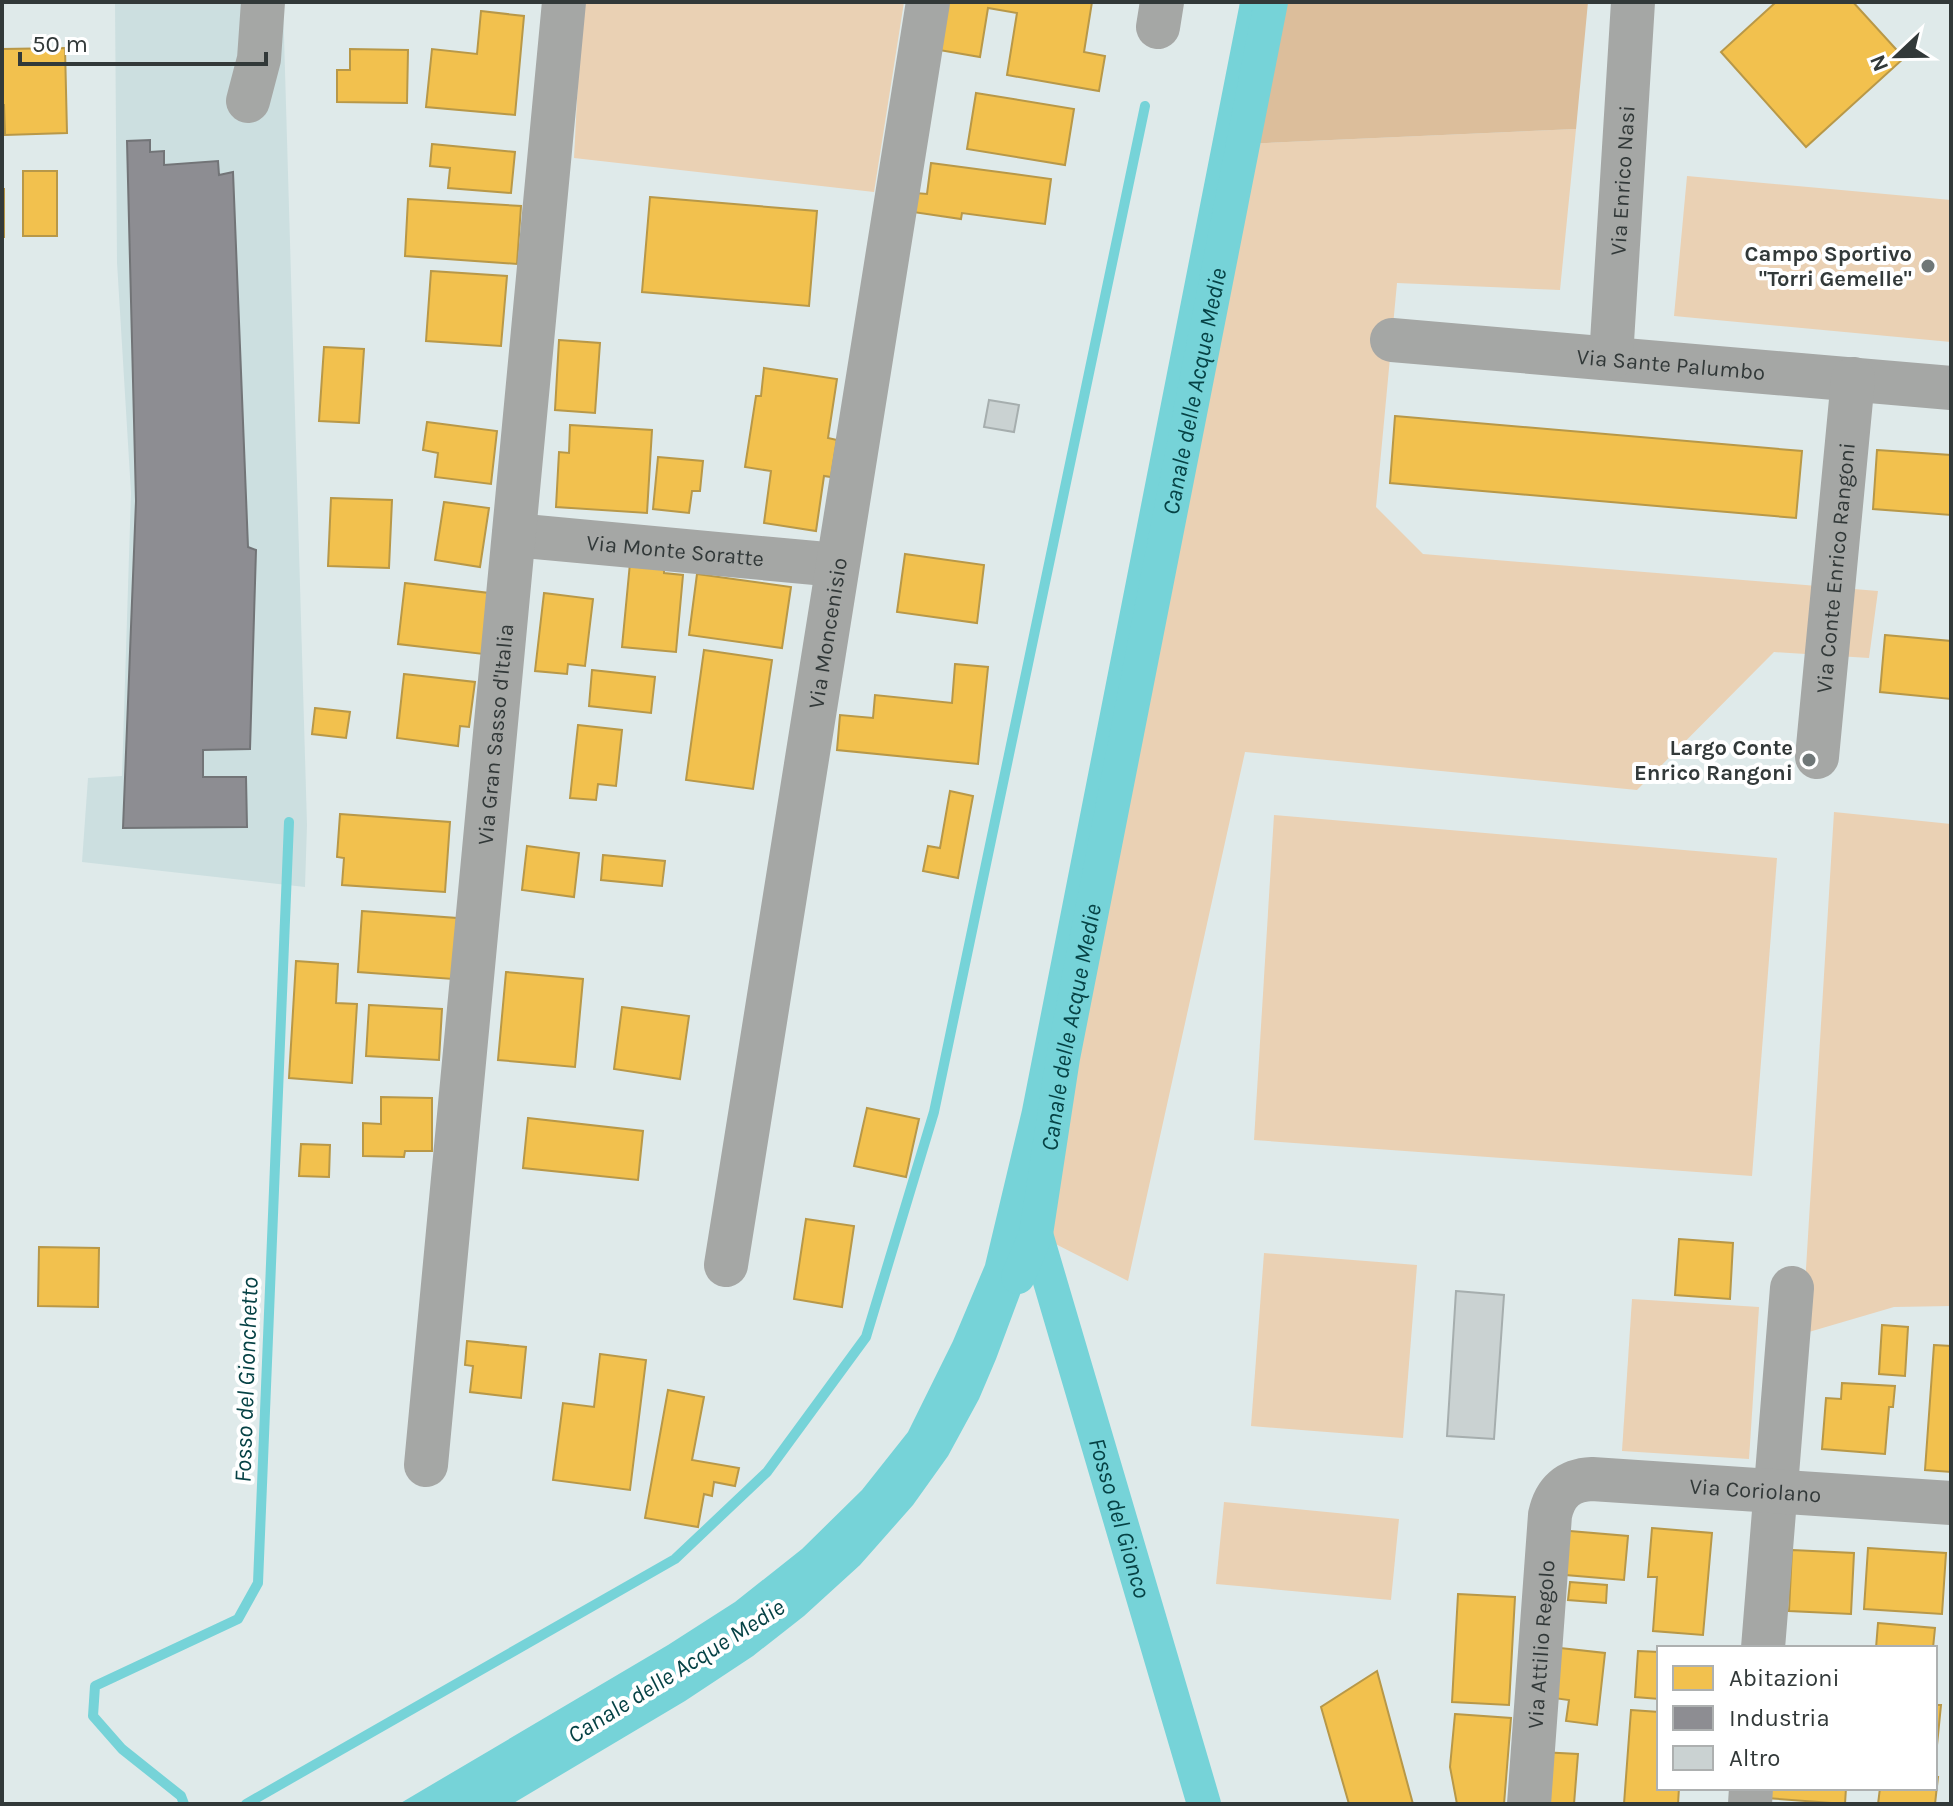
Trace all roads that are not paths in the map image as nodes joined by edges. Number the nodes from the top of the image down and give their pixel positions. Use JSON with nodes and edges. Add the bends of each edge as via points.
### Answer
{"nodes":[{"id":1,"x":263,"y":2,"type":"edge"},
{"id":2,"x":564,"y":2,"type":"edge"},
{"id":3,"x":928,"y":2,"type":"edge"},
{"id":4,"x":1633,"y":2,"type":"edge"},
{"id":5,"x":248,"y":101,"type":"dead end"},
{"id":6,"x":1392,"y":340,"type":"dead end"},
{"id":7,"x":1611,"y":358,"type":"junction"},
{"id":8,"x":1853,"y":379,"type":"junction"},
{"id":9,"x":1951,"y":388,"type":"edge"},
{"id":10,"x":514,"y":535,"type":"junction"},
{"id":11,"x":837,"y":565,"type":"junction"},
{"id":12,"x":1817,"y":757,"type":"dead end"},
{"id":13,"x":726,"y":1265,"type":"dead end"},
{"id":14,"x":1792,"y":1288,"type":"dead end"},
{"id":15,"x":426,"y":1465,"type":"dead end"},
{"id":16,"x":1563,"y":1487,"type":"joint"},
{"id":17,"x":1775,"y":1491,"type":"junction"},
{"id":18,"x":1951,"y":1503,"type":"edge"},
{"id":19,"x":1763,"y":1646,"type":"edge"},
{"id":20,"x":1529,"y":1804,"type":"edge"}],
"edges":[{"from":1,"to":5,"type":"street","via":[[259,59]]},
{"from":2,"to":10,"type":"street","name":"Via Gran Sasso d'Italia"},
{"from":3,"to":11,"type":"street","name":"Via Moncenisio"},
{"from":4,"to":7,"type":"street","name":"Via Enrico Nasi"},
{"from":6,"to":7,"type":"street","name":"Via Sante Palumbo"},
{"from":7,"to":8,"type":"street","name":"Via Sante Palumbo"},
{"from":8,"to":9,"type":"street","name":"Via Sante Palumbo"},
{"from":8,"to":12,"type":"street","name":"Via Conte Enrico Rangoni"},
{"from":10,"to":11,"type":"street","name":"Via Monte Soratte"},
{"from":10,"to":15,"type":"street","name":"Via Gran Sasso d'Italia"},
{"from":11,"to":13,"type":"street","name":"Via Moncenisio"},
{"from":14,"to":17,"type":"street"},
{"from":16,"to":17,"type":"street","name":"Via Coriolano","via":[[1592,1479]]},
{"from":16,"to":20,"type":"street","name":"Via Attilio Regolo","via":[[1550,1515]]},
{"from":17,"to":18,"type":"street","name":"Via Coriolano"},
{"from":17,"to":19,"type":"street"}]}
